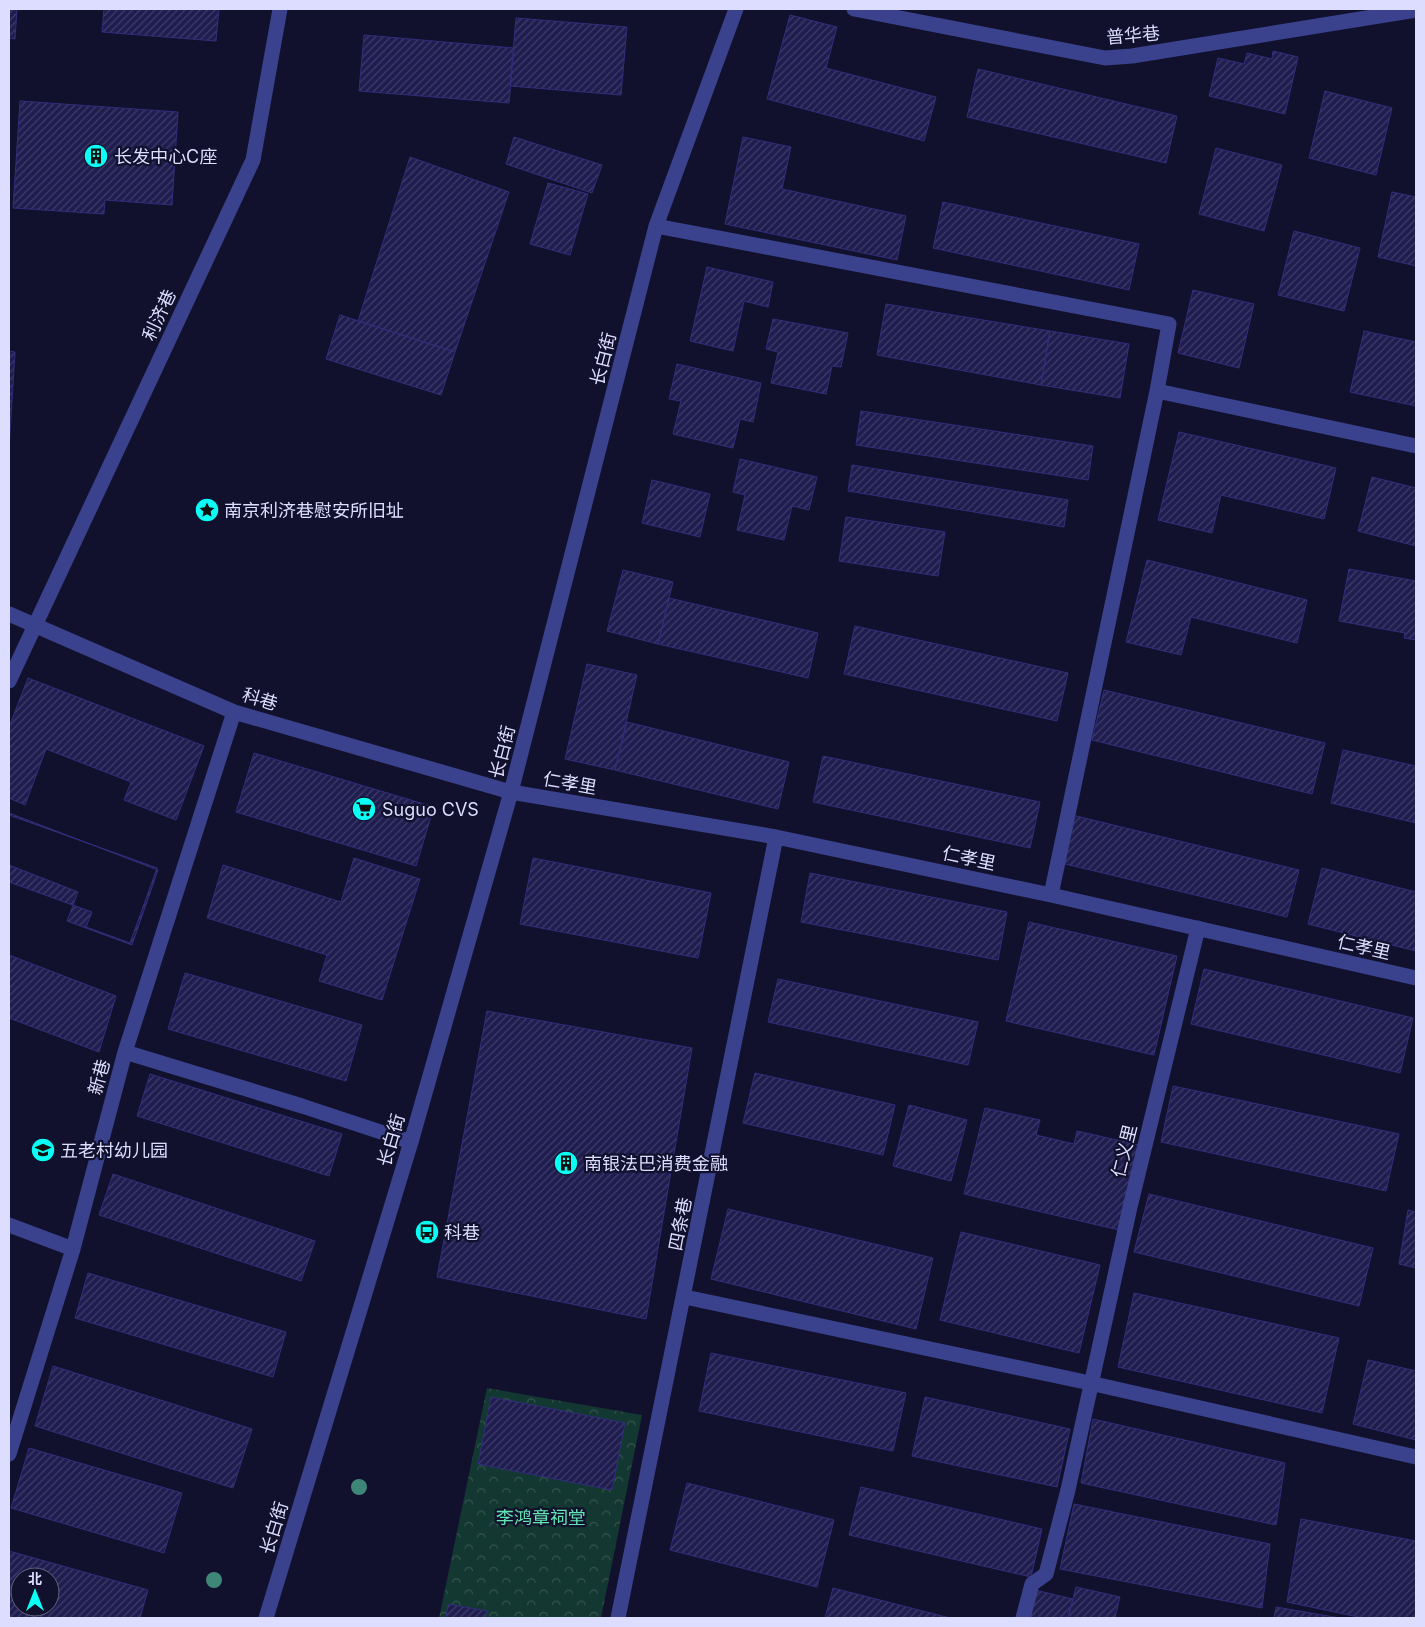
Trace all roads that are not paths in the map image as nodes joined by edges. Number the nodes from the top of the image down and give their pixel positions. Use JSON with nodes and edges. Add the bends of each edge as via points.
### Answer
{"nodes":[{"id":1,"x":280,"y":9,"type":"edge"},
{"id":2,"x":736,"y":9,"type":"edge"},
{"id":3,"x":854,"y":9,"type":"edge"},
{"id":4,"x":1416,"y":10,"type":"edge"},
{"id":5,"x":656,"y":226,"type":"junction"},
{"id":6,"x":1157,"y":390,"type":"junction"},
{"id":7,"x":1416,"y":446,"type":"edge"},
{"id":8,"x":9,"y":614,"type":"edge"},
{"id":9,"x":34,"y":624,"type":"junction"},
{"id":10,"x":9,"y":681,"type":"edge"},
{"id":11,"x":234,"y":712,"type":"junction"},
{"id":12,"x":511,"y":792,"type":"junction"},
{"id":13,"x":776,"y":837,"type":"junction"},
{"id":14,"x":1051,"y":895,"type":"junction"},
{"id":15,"x":1198,"y":928,"type":"junction"},
{"id":16,"x":1416,"y":978,"type":"edge"},
{"id":17,"x":125,"y":1052,"type":"junction"},
{"id":18,"x":411,"y":1142,"type":"junction"},
{"id":19,"x":9,"y":1225,"type":"edge"},
{"id":20,"x":73,"y":1248,"type":"junction"},
{"id":21,"x":685,"y":1297,"type":"junction"},
{"id":22,"x":1090,"y":1383,"type":"junction"},
{"id":23,"x":9,"y":1454,"type":"edge"},
{"id":24,"x":1416,"y":1457,"type":"edge"},
{"id":25,"x":266,"y":1618,"type":"edge"},
{"id":26,"x":618,"y":1618,"type":"edge"},
{"id":27,"x":1023,"y":1618,"type":"edge"}],
"edges":[{"from":1,"to":9,"type":"street","name":"利济巷","via":[[253,160]]},
{"from":2,"to":5,"type":"street","name":"长白街"},
{"from":3,"to":4,"type":"street","name":"普华巷","via":[[1105,58]]},
{"from":5,"to":6,"type":"street","via":[[1169,324]]},
{"from":5,"to":12,"type":"street","name":"长白街"},
{"from":6,"to":7,"type":"street"},
{"from":6,"to":14,"type":"street"},
{"from":8,"to":9,"type":"street","name":"科巷"},
{"from":9,"to":10,"type":"street","name":"利济巷"},
{"from":9,"to":11,"type":"street","name":"科巷"},
{"from":11,"to":12,"type":"street","name":"科巷"},
{"from":11,"to":17,"type":"street","name":"新巷"},
{"from":12,"to":13,"type":"street","name":"仁孝里"},
{"from":12,"to":18,"type":"street","name":"长白街"},
{"from":13,"to":14,"type":"street","name":"仁孝里"},
{"from":13,"to":21,"type":"street","name":"四条巷"},
{"from":14,"to":15,"type":"street","name":"仁孝里"},
{"from":15,"to":16,"type":"street","name":"仁孝里"},
{"from":15,"to":22,"type":"street","name":"仁义里"},
{"from":17,"to":18,"type":"street"},
{"from":17,"to":20,"type":"street","name":"新巷"},
{"from":18,"to":25,"type":"street","name":"长白街"},
{"from":19,"to":20,"type":"street"},
{"from":20,"to":23,"type":"street","name":"新巷"},
{"from":21,"to":22,"type":"street"},
{"from":21,"to":26,"type":"street","name":"四条巷"},
{"from":22,"to":24,"type":"street"},
{"from":22,"to":27,"type":"street","name":"仁义里","via":[[1068,1490],[1046,1574],[1032,1584]]}]}
